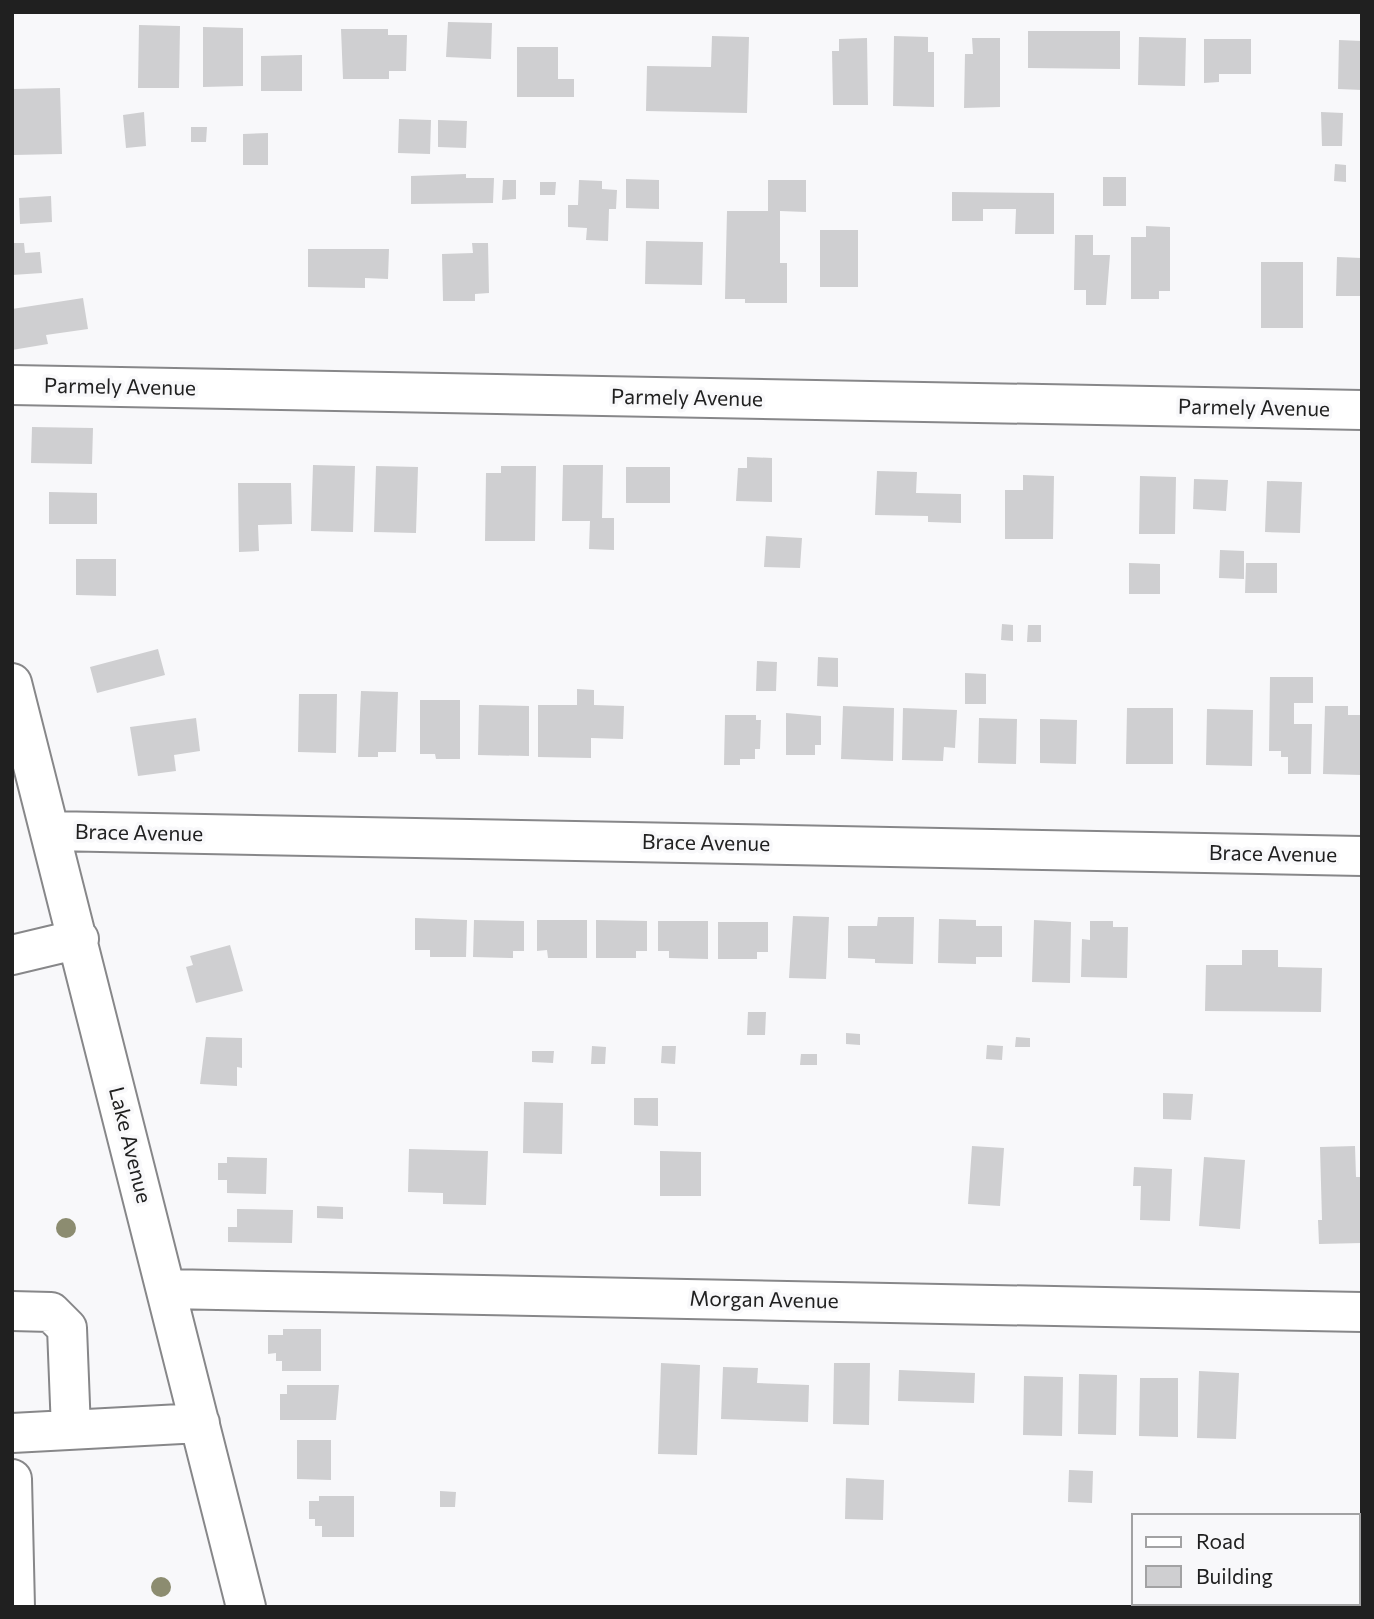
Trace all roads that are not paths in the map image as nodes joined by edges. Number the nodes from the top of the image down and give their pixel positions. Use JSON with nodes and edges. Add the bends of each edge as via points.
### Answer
{"nodes":[{"id":1,"x":12,"y":385,"type":"edge"},
{"id":2,"x":1362,"y":411,"type":"edge"},
{"id":3,"x":12,"y":683,"type":"edge"},
{"id":4,"x":35,"y":814,"type":"edge"},
{"id":5,"x":1362,"y":856,"type":"edge"},
{"id":6,"x":79,"y":939,"type":"junction"},
{"id":7,"x":12,"y":955,"type":"edge"},
{"id":8,"x":166,"y":1289,"type":"junction"},
{"id":9,"x":12,"y":1311,"type":"edge"},
{"id":10,"x":1362,"y":1312,"type":"edge"},
{"id":11,"x":200,"y":1423,"type":"junction"},
{"id":12,"x":71,"y":1430,"type":"junction"},
{"id":13,"x":12,"y":1433,"type":"edge"},
{"id":14,"x":12,"y":1479,"type":"edge"},
{"id":15,"x":239,"y":1604,"type":"edge"},
{"id":16,"x":15,"y":1607,"type":"edge"}],
"edges":[{"from":1,"to":2,"type":"street","name":"Parmely Avenue"},
{"from":3,"to":4,"type":"street","name":"Lake Avenue"},
{"from":4,"to":5,"type":"street","name":"Brace Avenue"},
{"from":4,"to":6,"type":"street","name":"Lake Avenue"},
{"from":6,"to":7,"type":"street"},
{"from":6,"to":8,"type":"street","name":"Lake Avenue"},
{"from":8,"to":10,"type":"street","name":"Morgan Avenue"},
{"from":8,"to":11,"type":"street","name":"Lake Avenue"},
{"from":9,"to":12,"type":"street","via":[[51,1312],[68,1328]]},
{"from":11,"to":12,"type":"street"},
{"from":11,"to":15,"type":"street","name":"Lake Avenue"},
{"from":12,"to":13,"type":"street"},
{"from":14,"to":16,"type":"street"}]}
